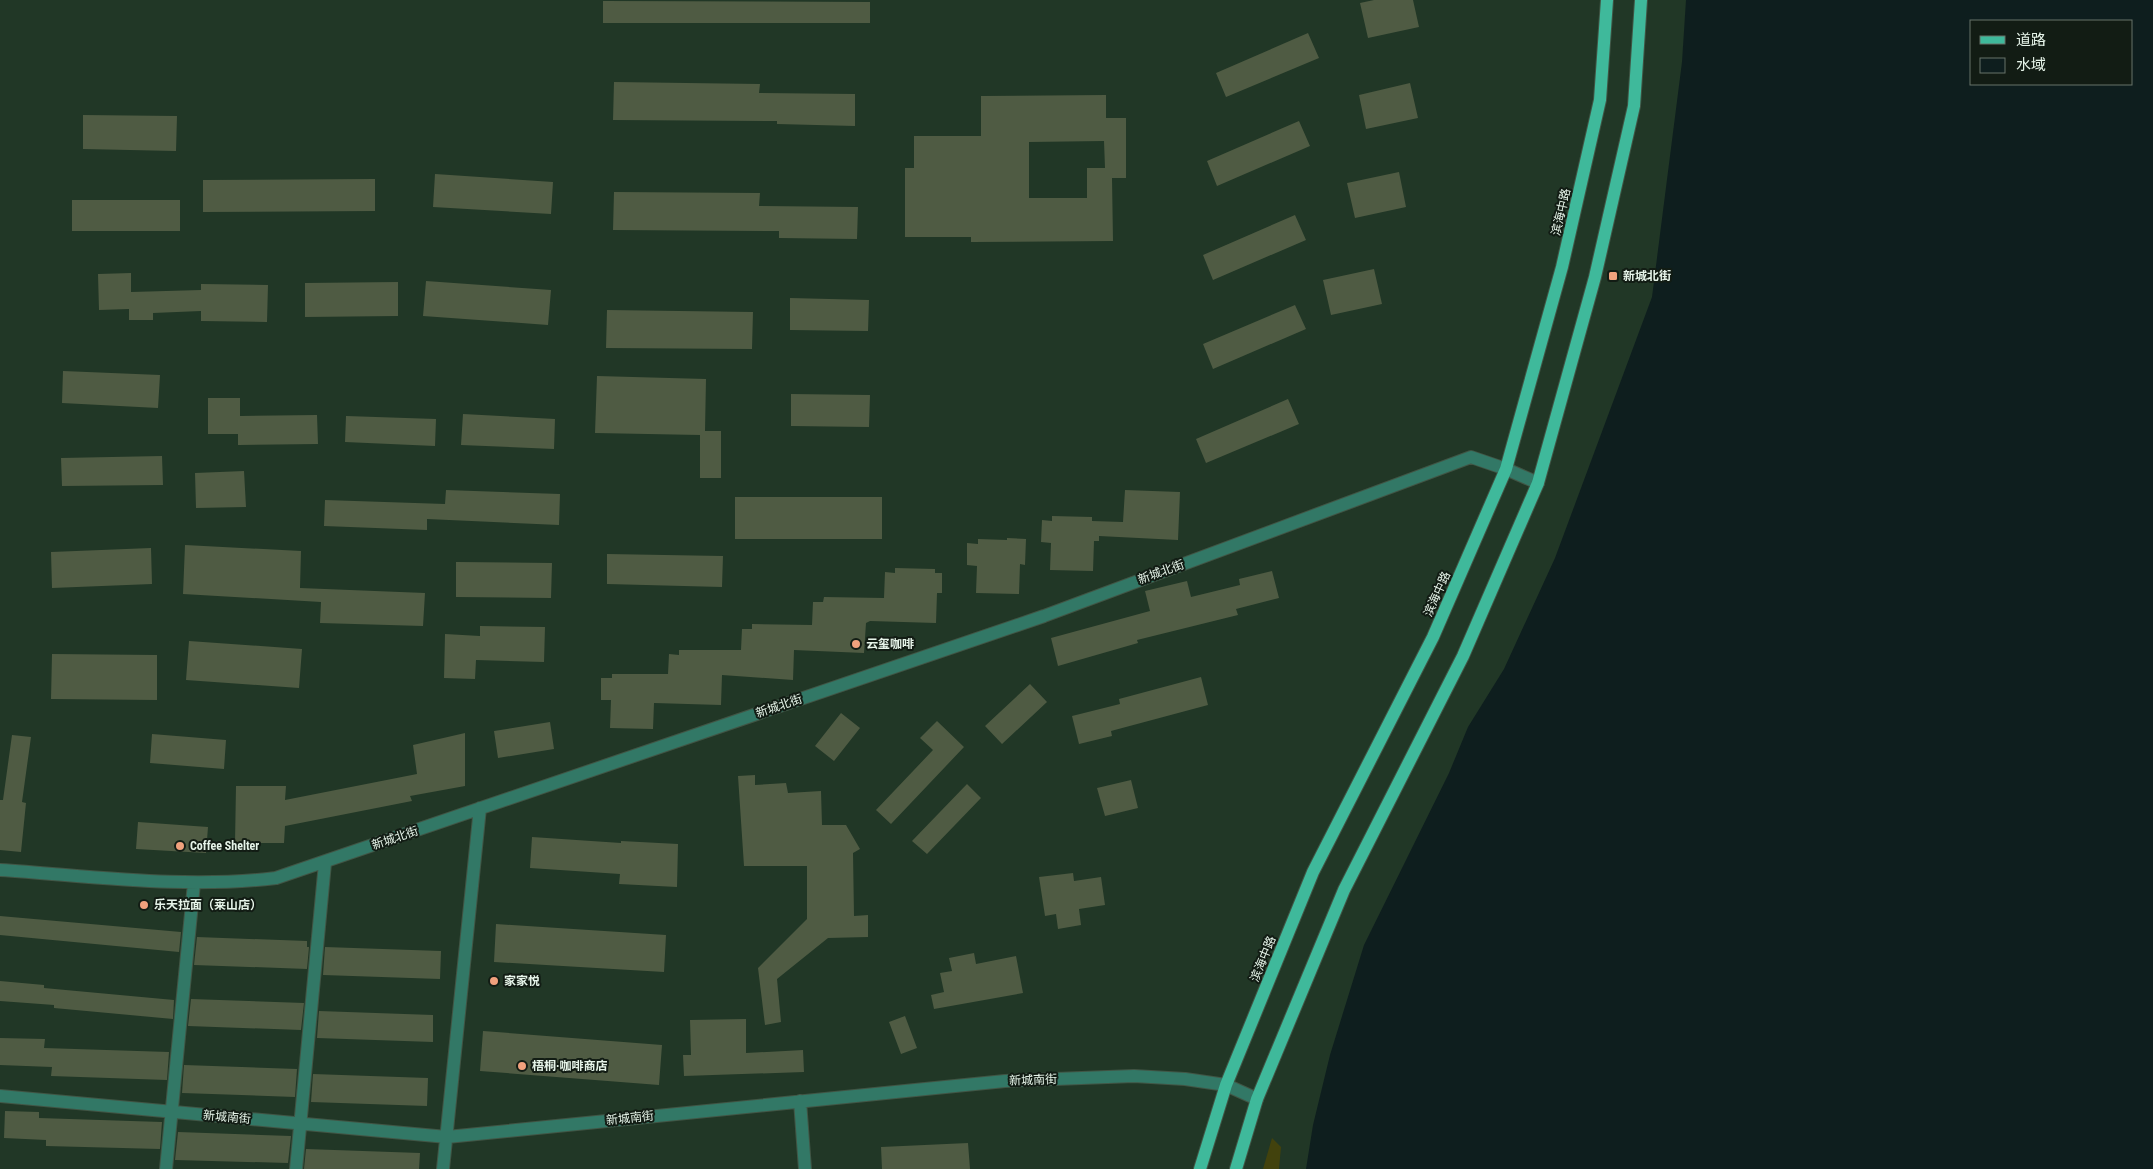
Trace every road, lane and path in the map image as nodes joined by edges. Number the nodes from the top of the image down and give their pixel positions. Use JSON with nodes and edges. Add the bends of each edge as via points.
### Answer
{"nodes":[{"id":1,"x":1607,"y":0,"type":"edge"},
{"id":2,"x":1641,"y":0,"type":"edge"},
{"id":3,"x":1506,"y":469,"type":"junction"},
{"id":4,"x":1538,"y":483,"type":"junction"},
{"id":5,"x":480,"y":808,"type":"junction"},
{"id":6,"x":325,"y":862,"type":"junction"},
{"id":7,"x":0,"y":870,"type":"edge"},
{"id":8,"x":194,"y":883,"type":"junction"},
{"id":9,"x":1226,"y":1085,"type":"junction"},
{"id":10,"x":0,"y":1096,"type":"edge"},
{"id":11,"x":1258,"y":1099,"type":"junction"},
{"id":12,"x":800,"y":1101,"type":"junction"},
{"id":13,"x":170,"y":1111,"type":"junction"},
{"id":14,"x":300,"y":1123,"type":"junction"},
{"id":15,"x":447,"y":1137,"type":"junction"},
{"id":16,"x":166,"y":1169,"type":"edge"},
{"id":17,"x":296,"y":1169,"type":"edge"},
{"id":18,"x":443,"y":1169,"type":"edge"},
{"id":19,"x":805,"y":1169,"type":"edge"},
{"id":20,"x":1200,"y":1169,"type":"edge"},
{"id":21,"x":1236,"y":1169,"type":"edge"}],
"edges":[{"from":1,"to":3,"type":"main road","name":"滨海中路","via":[[1600,100],[1562,267]]},
{"from":2,"to":4,"type":"main road","via":[[1634,106],[1595,277]]},
{"from":3,"to":4,"type":"street","name":"新城北街"},
{"from":3,"to":5,"type":"street","name":"新城北街","via":[[1472,457],[1044,616]]},
{"from":3,"to":9,"type":"main road","name":"滨海中路","via":[[1432,638],[1313,872]]},
{"from":4,"to":11,"type":"main road","via":[[1463,656],[1344,890]]},
{"from":5,"to":6,"type":"street","name":"新城北街"},
{"from":5,"to":15,"type":"street"},
{"from":6,"to":8,"type":"street","name":"新城北街","via":[[276,878]]},
{"from":6,"to":14,"type":"street"},
{"from":7,"to":8,"type":"street","name":"新城北街"},
{"from":8,"to":13,"type":"street"},
{"from":9,"to":11,"type":"street","name":"新城南街"},
{"from":9,"to":12,"type":"street","name":"新城南街","via":[[1134,1076],[1015,1080]]},
{"from":9,"to":20,"type":"main road","name":"滨海中路"},
{"from":10,"to":13,"type":"street","name":"新城南街"},
{"from":11,"to":21,"type":"main road"},
{"from":12,"to":15,"type":"street","name":"新城南街"},
{"from":12,"to":19,"type":"street"},
{"from":13,"to":14,"type":"street","name":"新城南街"},
{"from":13,"to":16,"type":"street"},
{"from":14,"to":15,"type":"street","name":"新城南街"},
{"from":14,"to":17,"type":"street"},
{"from":15,"to":18,"type":"street"}]}
